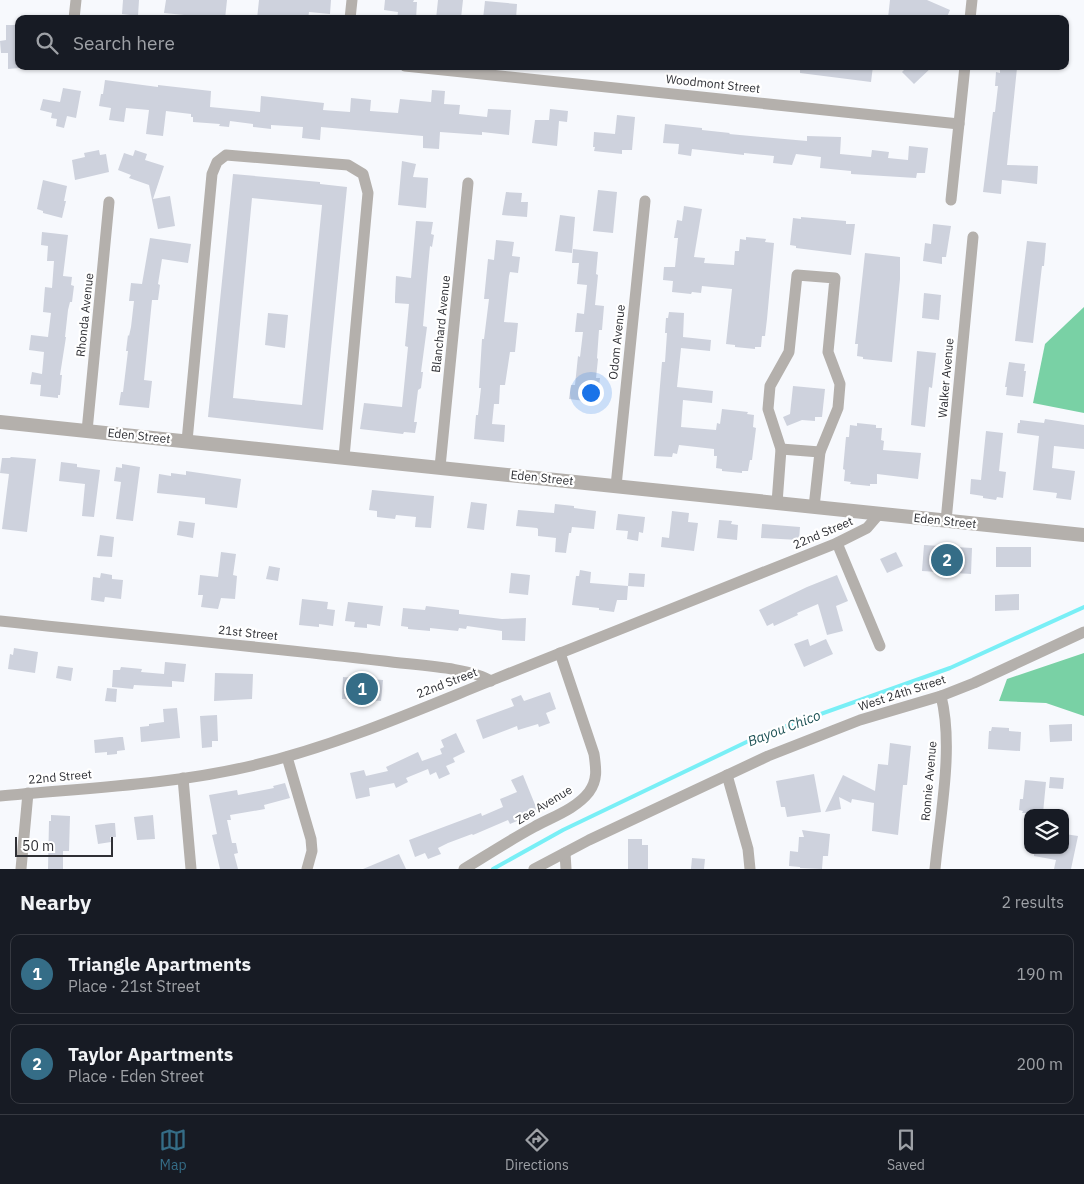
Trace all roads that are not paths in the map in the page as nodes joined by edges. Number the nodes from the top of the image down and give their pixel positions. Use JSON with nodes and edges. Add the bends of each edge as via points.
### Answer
{"nodes":[{"id":1,"x":76,"y":0,"type":"edge"},
{"id":2,"x":352,"y":0,"type":"edge"},
{"id":3,"x":972,"y":0,"type":"edge"},
{"id":4,"x":74,"y":15,"type":"edge"},
{"id":5,"x":350,"y":15,"type":"edge"},
{"id":6,"x":970,"y":15,"type":"edge"},
{"id":7,"x":443,"y":70,"type":"edge"},
{"id":8,"x":965,"y":70,"type":"edge"},
{"id":9,"x":959,"y":124,"type":"junction"},
{"id":10,"x":468,"y":183,"type":"dead end"},
{"id":11,"x":951,"y":200,"type":"dead end"},
{"id":12,"x":645,"y":201,"type":"dead end"},
{"id":13,"x":109,"y":202,"type":"dead end"},
{"id":14,"x":973,"y":237,"type":"dead end"},
{"id":15,"x":0,"y":422,"type":"edge"},
{"id":16,"x":87,"y":431,"type":"junction"},
{"id":17,"x":187,"y":441,"type":"junction"},
{"id":18,"x":781,"y":448,"type":"junction"},
{"id":19,"x":820,"y":452,"type":"junction"},
{"id":20,"x":344,"y":457,"type":"junction"},
{"id":21,"x":440,"y":467,"type":"junction"},
{"id":22,"x":616,"y":486,"type":"junction"},
{"id":23,"x":777,"y":503,"type":"junction"},
{"id":24,"x":814,"y":507,"type":"junction"},
{"id":25,"x":879,"y":514,"type":"junction"},
{"id":26,"x":946,"y":521,"type":"junction"},
{"id":27,"x":1084,"y":535,"type":"edge"},
{"id":28,"x":837,"y":543,"type":"junction"},
{"id":29,"x":0,"y":621,"type":"edge"},
{"id":30,"x":1084,"y":632,"type":"edge"},
{"id":31,"x":880,"y":646,"type":"dead end"},
{"id":32,"x":560,"y":653,"type":"junction"},
{"id":33,"x":491,"y":681,"type":"junction"},
{"id":34,"x":941,"y":696,"type":"junction"},
{"id":35,"x":287,"y":757,"type":"junction"},
{"id":36,"x":727,"y":775,"type":"junction"},
{"id":37,"x":183,"y":778,"type":"junction"},
{"id":38,"x":28,"y":794,"type":"junction"},
{"id":39,"x":0,"y":796,"type":"edge"},
{"id":40,"x":565,"y":853,"type":"junction"},
{"id":41,"x":21,"y":869,"type":"edge"},
{"id":42,"x":191,"y":869,"type":"edge"},
{"id":43,"x":308,"y":869,"type":"edge"},
{"id":44,"x":464,"y":869,"type":"edge"},
{"id":45,"x":534,"y":869,"type":"edge"},
{"id":46,"x":566,"y":869,"type":"edge"},
{"id":47,"x":750,"y":869,"type":"edge"},
{"id":48,"x":935,"y":869,"type":"edge"}],
"edges":[{"from":1,"to":4,"type":"street"},
{"from":2,"to":5,"type":"street"},
{"from":3,"to":6,"type":"street"},
{"from":7,"to":9,"type":"street","name":"Woodmont Street"},
{"from":8,"to":9,"type":"street"},
{"from":9,"to":11,"type":"street"},
{"from":10,"to":21,"type":"street","name":"Blanchard Avenue"},
{"from":12,"to":22,"type":"street","name":"Odom Avenue"},
{"from":13,"to":16,"type":"street","name":"Rhonda Avenue"},
{"from":14,"to":26,"type":"street","name":"Walker Avenue"},
{"from":15,"to":16,"type":"street","name":"Eden Street"},
{"from":16,"to":17,"type":"street","name":"Eden Street"},
{"from":17,"to":20,"type":"street","name":"Eden Street"},
{"from":17,"to":20,"type":"street","via":[[212,174],[217,162],[226,155],[348,165],[363,174],[368,193]]},
{"from":18,"to":19,"type":"street"},
{"from":18,"to":19,"type":"street","via":[[768,409],[770,386],[788,352],[797,275],[835,278],[828,352],[840,384],[838,408]]},
{"from":18,"to":23,"type":"street"},
{"from":19,"to":24,"type":"street"},
{"from":20,"to":21,"type":"street","name":"Eden Street"},
{"from":21,"to":22,"type":"street","name":"Eden Street"},
{"from":22,"to":23,"type":"street","name":"Eden Street"},
{"from":23,"to":24,"type":"street","name":"Eden Street"},
{"from":24,"to":25,"type":"street","name":"Eden Street"},
{"from":25,"to":26,"type":"street","name":"Eden Street"},
{"from":25,"to":28,"type":"street","name":"22nd Street","via":[[867,528]]},
{"from":26,"to":27,"type":"street","name":"Eden Street"},
{"from":28,"to":31,"type":"street"},
{"from":28,"to":32,"type":"street","name":"22nd Street"},
{"from":29,"to":33,"type":"street","name":"21st Street","via":[[420,666],[477,674]]},
{"from":30,"to":34,"type":"street","name":"West 24th Street"},
{"from":32,"to":33,"type":"street","name":"22nd Street"},
{"from":32,"to":44,"type":"street","name":"Zee Avenue","via":[[594,754],[596,771],[590,791],[564,812]]},
{"from":33,"to":35,"type":"street","name":"22nd Street"},
{"from":34,"to":36,"type":"street","name":"West 24th Street","via":[[860,720]]},
{"from":34,"to":48,"type":"street","name":"Ronnie Avenue","via":[[946,715],[947,742]]},
{"from":35,"to":37,"type":"street","name":"22nd Street"},
{"from":35,"to":43,"type":"street","via":[[311,839]]},
{"from":36,"to":40,"type":"street","name":"West 24th Street"},
{"from":36,"to":47,"type":"street","via":[[748,850]]},
{"from":37,"to":38,"type":"street","name":"22nd Street"},
{"from":37,"to":42,"type":"street"},
{"from":38,"to":39,"type":"street","name":"22nd Street"},
{"from":38,"to":41,"type":"street"},
{"from":40,"to":45,"type":"street","name":"West 24th Street"},
{"from":40,"to":46,"type":"street"}]}
